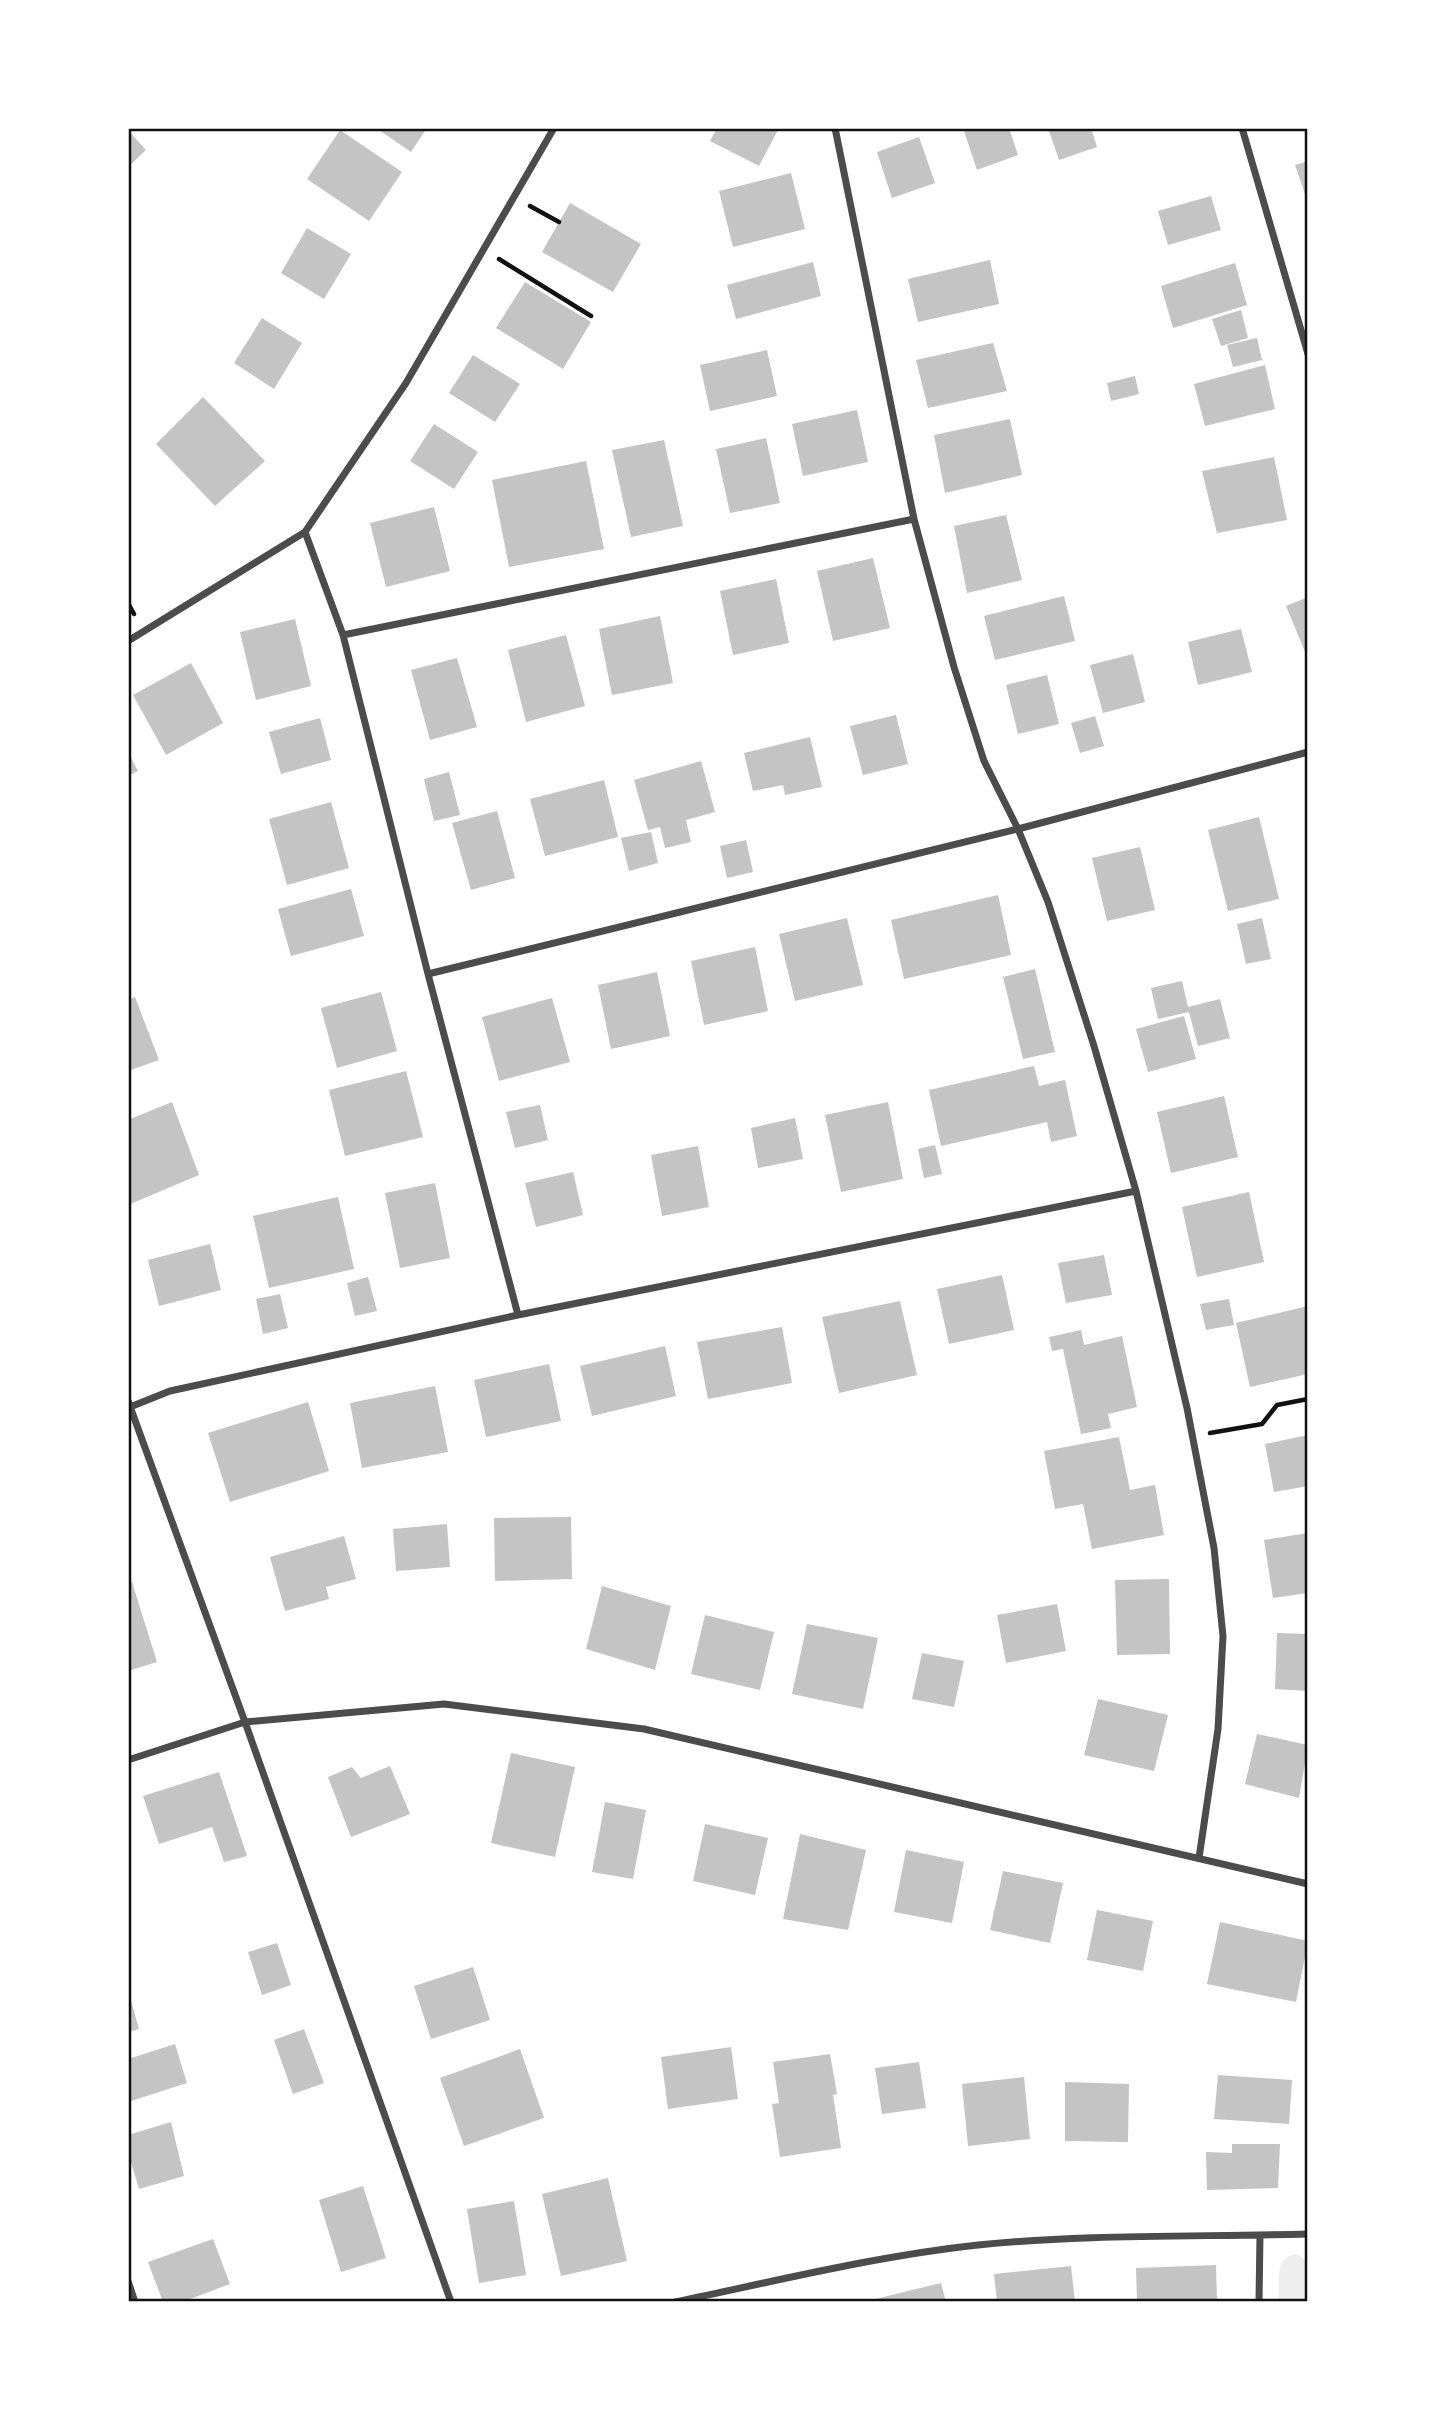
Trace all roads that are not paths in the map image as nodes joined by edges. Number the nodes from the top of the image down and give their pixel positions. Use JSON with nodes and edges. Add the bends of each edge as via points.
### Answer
{"nodes":[{"id":1,"x":554,"y":128,"type":"edge"},
{"id":2,"x":835,"y":128,"type":"edge"},
{"id":3,"x":1242,"y":128,"type":"edge"},
{"id":4,"x":1308,"y":354,"type":"edge"},
{"id":5,"x":914,"y":519,"type":"junction"},
{"id":6,"x":305,"y":532,"type":"junction"},
{"id":7,"x":343,"y":635,"type":"junction"},
{"id":8,"x":128,"y":641,"type":"edge"},
{"id":9,"x":1308,"y":752,"type":"edge"},
{"id":10,"x":1018,"y":829,"type":"junction"},
{"id":11,"x":428,"y":974,"type":"junction"},
{"id":12,"x":1136,"y":1192,"type":"junction"},
{"id":13,"x":518,"y":1315,"type":"junction"},
{"id":14,"x":129,"y":1404,"type":"edge"},
{"id":15,"x":245,"y":1722,"type":"junction"},
{"id":16,"x":128,"y":1760,"type":"edge"},
{"id":17,"x":1199,"y":1858,"type":"junction"},
{"id":18,"x":1308,"y":1884,"type":"edge"},
{"id":19,"x":1308,"y":2234,"type":"edge"},
{"id":20,"x":1260,"y":2235,"type":"junction"},
{"id":21,"x":128,"y":2281,"type":"edge"},
{"id":22,"x":135,"y":2302,"type":"edge"},
{"id":23,"x":451,"y":2302,"type":"edge"},
{"id":24,"x":675,"y":2302,"type":"edge"},
{"id":25,"x":1259,"y":2302,"type":"edge"}],
"edges":[{"from":1,"to":6,"type":"street","via":[[406,383]]},
{"from":2,"to":5,"type":"street"},
{"from":3,"to":4,"type":"street"},
{"from":5,"to":7,"type":"street"},
{"from":5,"to":10,"type":"street","via":[[984,761]]},
{"from":6,"to":7,"type":"street"},
{"from":6,"to":8,"type":"street"},
{"from":7,"to":11,"type":"street"},
{"from":9,"to":10,"type":"street"},
{"from":10,"to":11,"type":"street"},
{"from":10,"to":12,"type":"street","via":[[1048,902]]},
{"from":11,"to":13,"type":"street"},
{"from":12,"to":13,"type":"street"},
{"from":12,"to":17,"type":"street","via":[[1214,1548],[1223,1636],[1218,1729]]},
{"from":13,"to":14,"type":"street","via":[[170,1391]]},
{"from":14,"to":15,"type":"street"},
{"from":15,"to":16,"type":"street"},
{"from":15,"to":17,"type":"street","via":[[444,1704],[644,1729]]},
{"from":15,"to":23,"type":"street"},
{"from":17,"to":18,"type":"street"},
{"from":19,"to":20,"type":"street"},
{"from":20,"to":24,"type":"street","via":[[980,2245],[882,2258]]},
{"from":20,"to":25,"type":"street"},
{"from":21,"to":22,"type":"street"}]}
